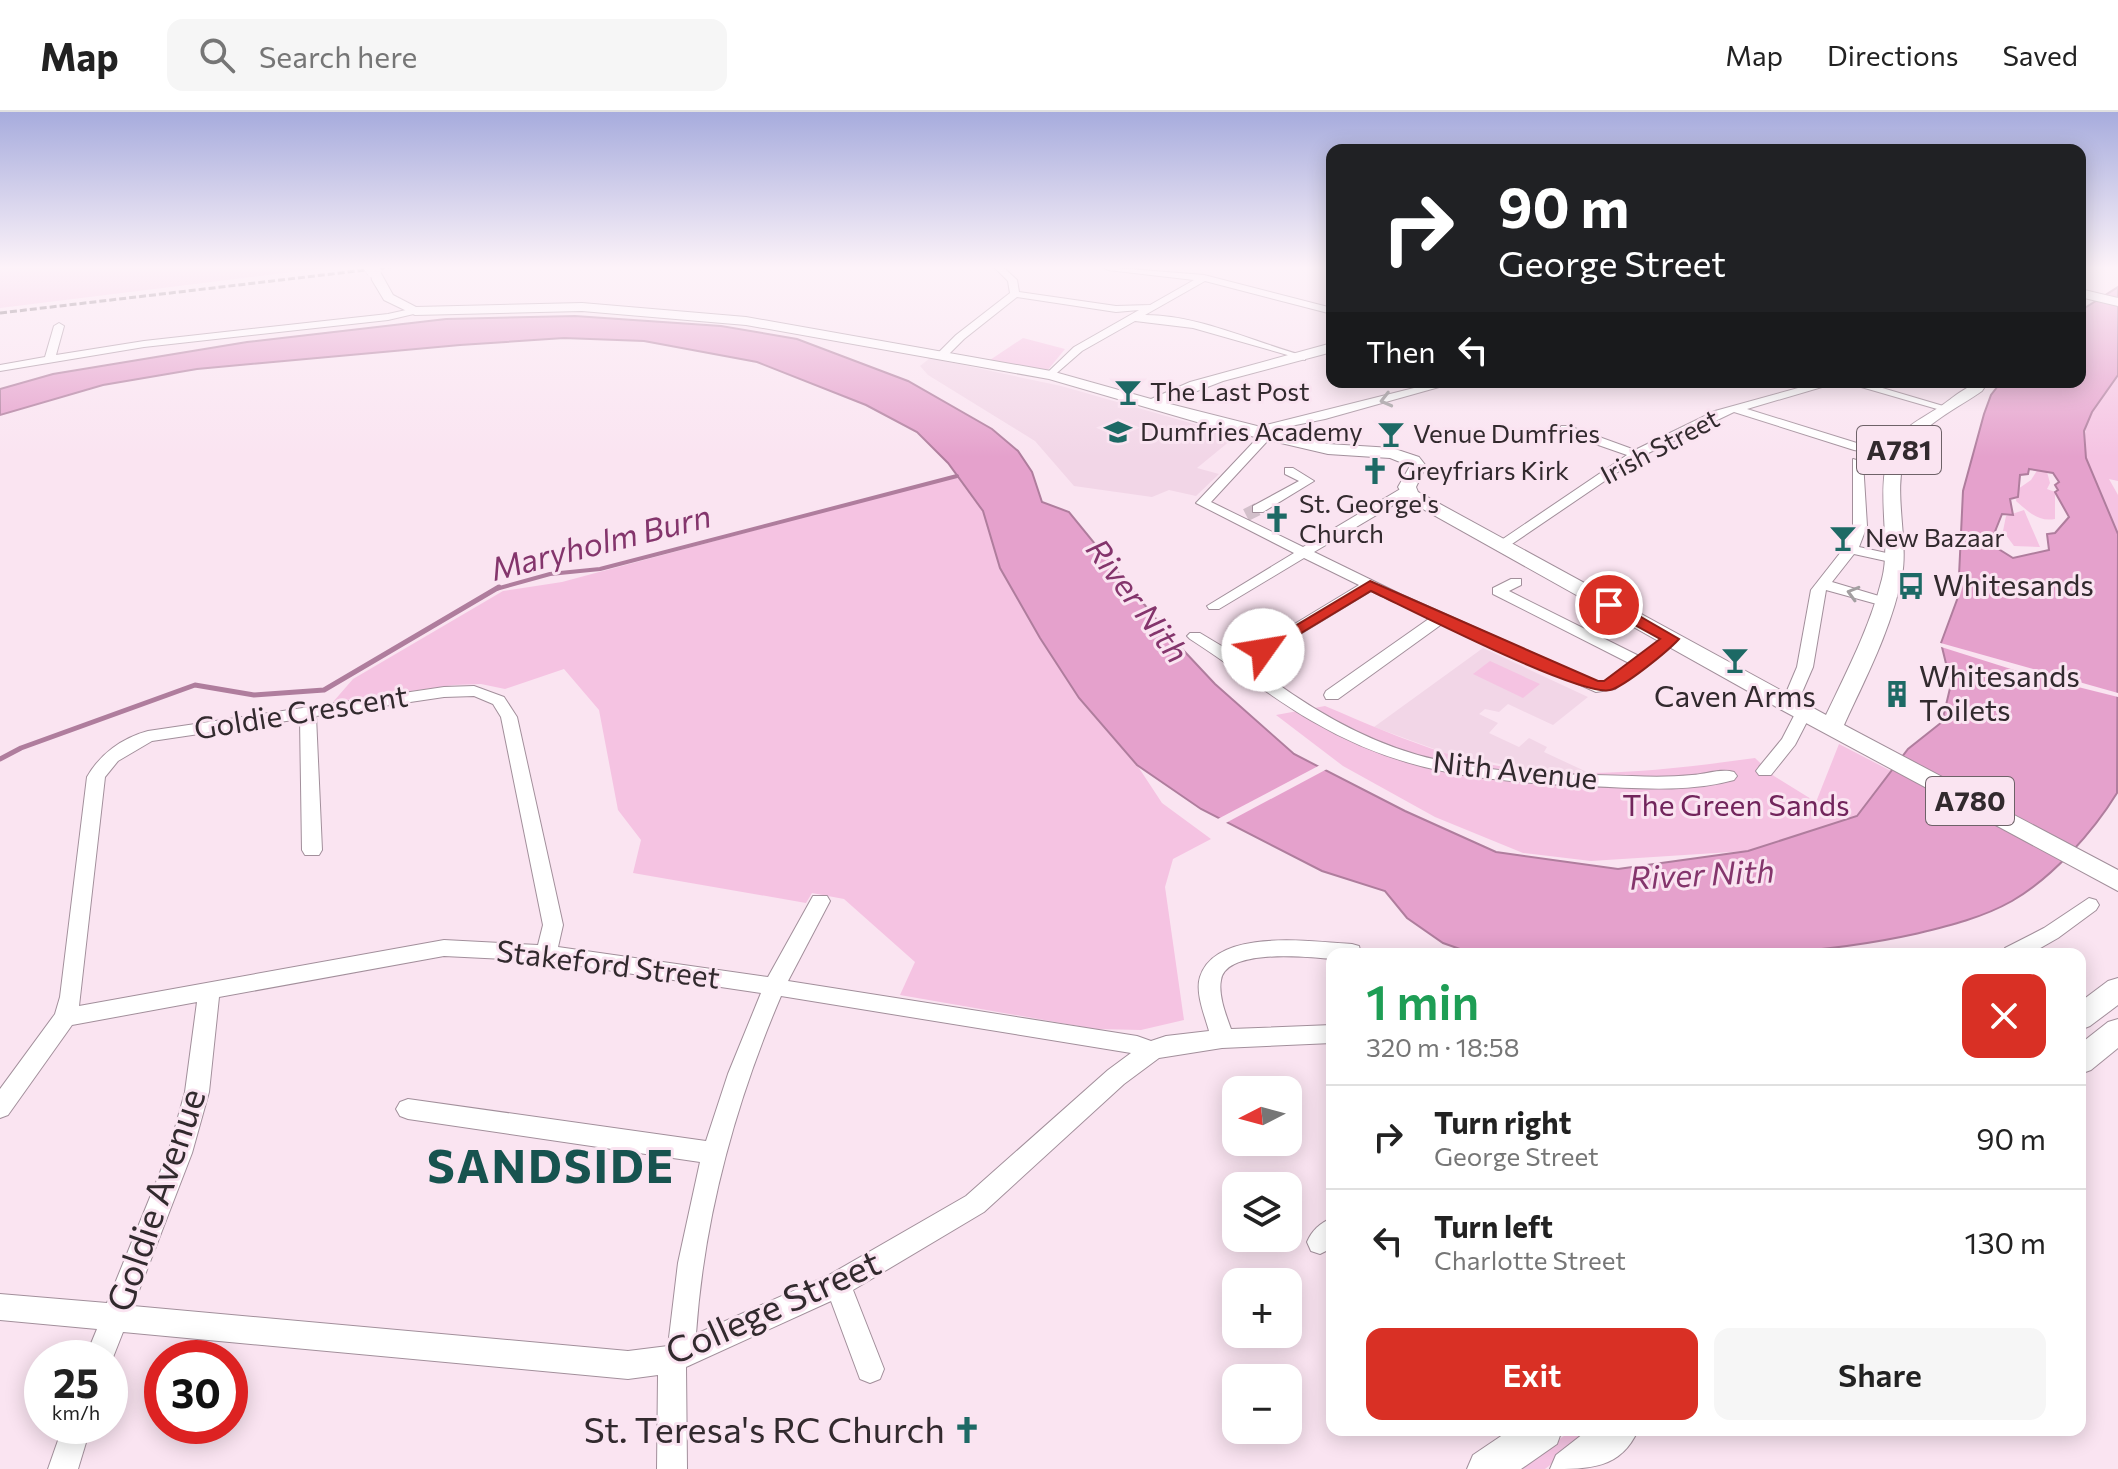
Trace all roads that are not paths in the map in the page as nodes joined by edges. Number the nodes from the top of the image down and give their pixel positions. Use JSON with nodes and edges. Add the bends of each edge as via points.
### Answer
{"nodes":[{"id":1,"x":58,"y":330,"type":"edge"},
{"id":2,"x":268,"y":330,"type":"edge"},
{"id":3,"x":801,"y":330,"type":"edge"},
{"id":4,"x":969,"y":330,"type":"edge"},
{"id":5,"x":1105,"y":330,"type":"edge"},
{"id":6,"x":1203,"y":330,"type":"edge"},
{"id":7,"x":1326,"y":349,"type":"edge"},
{"id":8,"x":941,"y":356,"type":"junction"},
{"id":9,"x":1301,"y":358,"type":"junction"},
{"id":10,"x":50,"y":359,"type":"junction"},
{"id":11,"x":0,"y":368,"type":"edge"},
{"id":12,"x":1051,"y":375,"type":"junction"},
{"id":13,"x":1429,"y":388,"type":"edge"},
{"id":14,"x":1811,"y":388,"type":"edge"},
{"id":15,"x":1872,"y":388,"type":"edge"},
{"id":16,"x":1977,"y":388,"type":"edge"},
{"id":17,"x":1153,"y":404,"type":"junction"},
{"id":18,"x":1944,"y":408,"type":"junction"},
{"id":19,"x":1735,"y":409,"type":"junction"},
{"id":20,"x":1565,"y":429,"type":"dead end"},
{"id":21,"x":1249,"y":431,"type":"junction"},
{"id":22,"x":1267,"y":435,"type":"junction"},
{"id":23,"x":1636,"y":454,"type":"junction"},
{"id":24,"x":1897,"y":455,"type":"junction"},
{"id":25,"x":1857,"y":462,"type":"dead end"},
{"id":26,"x":1289,"y":471,"type":"dead end"},
{"id":27,"x":1414,"y":496,"type":"junction"},
{"id":28,"x":1247,"y":515,"type":"junction"},
{"id":29,"x":1501,"y":545,"type":"junction"},
{"id":30,"x":1851,"y":549,"type":"junction"},
{"id":31,"x":1303,"y":553,"type":"junction"},
{"id":32,"x":1895,"y":559,"type":"junction"},
{"id":33,"x":1516,"y":582,"type":"dead end"},
{"id":34,"x":1822,"y":584,"type":"junction"},
{"id":35,"x":1370,"y":585,"type":"junction"},
{"id":36,"x":1884,"y":602,"type":"junction"},
{"id":37,"x":1214,"y":606,"type":"dead end"},
{"id":38,"x":1440,"y":618,"type":"junction"},
{"id":39,"x":1195,"y":636,"type":"dead end"},
{"id":40,"x":1671,"y":639,"type":"junction"},
{"id":41,"x":1639,"y":662,"type":"junction"},
{"id":42,"x":1240,"y":664,"type":"junction"},
{"id":43,"x":1794,"y":693,"type":"dead end"},
{"id":44,"x":1332,"y":695,"type":"dead end"},
{"id":45,"x":308,"y":712,"type":"junction"},
{"id":46,"x":1804,"y":712,"type":"junction"},
{"id":47,"x":1832,"y":727,"type":"junction"},
{"id":48,"x":1765,"y":771,"type":"dead end"},
{"id":49,"x":1728,"y":776,"type":"dead end"},
{"id":50,"x":312,"y":850,"type":"dead end"},
{"id":51,"x":2118,"y":882,"type":"edge"},
{"id":52,"x":820,"y":901,"type":"dead end"},
{"id":53,"x":2089,"y":905,"type":"dead end"},
{"id":54,"x":2023,"y":948,"type":"edge"},
{"id":55,"x":1326,"y":951,"type":"edge"},
{"id":56,"x":546,"y":953,"type":"junction"},
{"id":57,"x":774,"y":987,"type":"junction"},
{"id":58,"x":2118,"y":989,"type":"edge"},
{"id":59,"x":209,"y":991,"type":"junction"},
{"id":60,"x":2086,"y":1013,"type":"edge"},
{"id":61,"x":65,"y":1017,"type":"junction"},
{"id":62,"x":1326,"y":1034,"type":"edge"},
{"id":63,"x":1222,"y":1039,"type":"junction"},
{"id":64,"x":2113,"y":1041,"type":"edge"},
{"id":65,"x":1151,"y":1051,"type":"junction"},
{"id":66,"x":2086,"y":1057,"type":"edge"},
{"id":67,"x":0,"y":1108,"type":"edge"},
{"id":68,"x":408,"y":1109,"type":"dead end"},
{"id":69,"x":715,"y":1153,"type":"junction"},
{"id":70,"x":838,"y":1284,"type":"junction"},
{"id":71,"x":0,"y":1307,"type":"edge"},
{"id":72,"x":117,"y":1317,"type":"junction"},
{"id":73,"x":107,"y":1340,"type":"edge"},
{"id":74,"x":677,"y":1357,"type":"junction"},
{"id":75,"x":870,"y":1369,"type":"dead end"},
{"id":76,"x":1534,"y":1436,"type":"edge"},
{"id":77,"x":1611,"y":1436,"type":"edge"},
{"id":78,"x":71,"y":1444,"type":"edge"},
{"id":79,"x":63,"y":1469,"type":"edge"},
{"id":80,"x":672,"y":1469,"type":"edge"},
{"id":81,"x":1487,"y":1469,"type":"edge"},
{"id":82,"x":1570,"y":1469,"type":"edge"}],
"edges":[{"from":1,"to":10,"type":"street"},
{"from":2,"to":10,"type":"street"},
{"from":3,"to":8,"type":"main road"},
{"from":4,"to":8,"type":"street"},
{"from":5,"to":12,"type":"street"},
{"from":6,"to":9,"type":"street"},
{"from":7,"to":9,"type":"main road"},
{"from":8,"to":12,"type":"main road"},
{"from":9,"to":17,"type":"main road","via":[[1207,381]]},
{"from":10,"to":11,"type":"street"},
{"from":12,"to":17,"type":"main road"},
{"from":13,"to":21,"type":"street","one_way":true},
{"from":14,"to":19,"type":"street","name":"Irish Street"},
{"from":15,"to":18,"type":"street"},
{"from":16,"to":18,"type":"main road","number":"A781"},
{"from":17,"to":21,"type":"main road"},
{"from":18,"to":24,"type":"main road","number":"A781","via":[[1910,434]]},
{"from":19,"to":23,"type":"street","name":"Irish Street"},
{"from":19,"to":24,"type":"street"},
{"from":20,"to":23,"type":"street"},
{"from":21,"to":22,"type":"main road"},
{"from":22,"to":27,"type":"main road","via":[[1413,460],[1418,471]]},
{"from":22,"to":28,"type":"street","via":[[1203,503]]},
{"from":23,"to":29,"type":"street","name":"Irish Street"},
{"from":24,"to":32,"type":"main road","number":"A781"},
{"from":25,"to":30,"type":"street","via":[[1860,526]]},
{"from":26,"to":28,"type":"street","via":[[1308,481]]},
{"from":27,"to":29,"type":"main road","number":"A780"},
{"from":27,"to":31,"type":"street"},
{"from":28,"to":31,"type":"street"},
{"from":29,"to":40,"type":"main road","number":"A780"},
{"from":30,"to":32,"type":"street"},
{"from":30,"to":34,"type":"street"},
{"from":31,"to":35,"type":"street"},
{"from":31,"to":37,"type":"street"},
{"from":32,"to":36,"type":"main road","number":"A781"},
{"from":33,"to":41,"type":"street","via":[[1498,591]]},
{"from":36,"to":34,"type":"street","one_way":true},
{"from":34,"to":43,"type":"street","via":[[1805,667]]},
{"from":35,"to":38,"type":"street"},
{"from":35,"to":42,"type":"street"},
{"from":36,"to":47,"type":"main road","number":"A781"},
{"from":38,"to":41,"type":"street","via":[[1596,687],[1609,686]]},
{"from":38,"to":44,"type":"street"},
{"from":39,"to":42,"type":"street","name":"Nith Avenue"},
{"from":40,"to":41,"type":"street"},
{"from":40,"to":46,"type":"main road","number":"A780"},
{"from":42,"to":49,"type":"street","name":"Nith Avenue","via":[[1310,714],[1419,762],[1467,772],[1668,784]]},
{"from":45,"to":50,"type":"street"},
{"from":45,"to":56,"type":"street","name":"Goldie Crescent","via":[[473,690],[504,702],[553,925]]},
{"from":45,"to":61,"type":"street","name":"Goldie Crescent","via":[[148,736],[103,763],[96,777]]},
{"from":46,"to":47,"type":"main road","number":"A780"},
{"from":46,"to":48,"type":"street"},
{"from":47,"to":51,"type":"main road","number":"A780"},
{"from":52,"to":57,"type":"street"},
{"from":53,"to":54,"type":"street"},
{"from":55,"to":63,"type":"street","via":[[1255,950],[1214,966],[1210,980]]},
{"from":56,"to":57,"type":"street","name":"Stakeford Street"},
{"from":56,"to":59,"type":"street","name":"Stakeford Street","via":[[444,948]]},
{"from":57,"to":65,"type":"street","name":"Stakeford Street"},
{"from":57,"to":69,"type":"street"},
{"from":58,"to":60,"type":"main road"},
{"from":59,"to":61,"type":"street","name":"Stakeford Street"},
{"from":59,"to":72,"type":"street","name":"Goldie Avenue","via":[[197,1092],[180,1153]]},
{"from":61,"to":67,"type":"street"},
{"from":62,"to":63,"type":"street","name":"College Street"},
{"from":63,"to":65,"type":"street","name":"College Street"},
{"from":64,"to":66,"type":"main road"},
{"from":65,"to":70,"type":"street","name":"College Street","via":[[975,1204]]},
{"from":68,"to":69,"type":"street"},
{"from":69,"to":74,"type":"street"},
{"from":70,"to":74,"type":"street","name":"College Street"},
{"from":70,"to":75,"type":"street"},
{"from":71,"to":72,"type":"street","name":"College Street"},
{"from":72,"to":73,"type":"street","name":"Goldie Avenue"},
{"from":72,"to":74,"type":"street","name":"College Street","via":[[628,1365]]},
{"from":74,"to":80,"type":"street"},
{"from":76,"to":81,"type":"main road"},
{"from":77,"to":82,"type":"main road"},
{"from":78,"to":79,"type":"street"}]}
